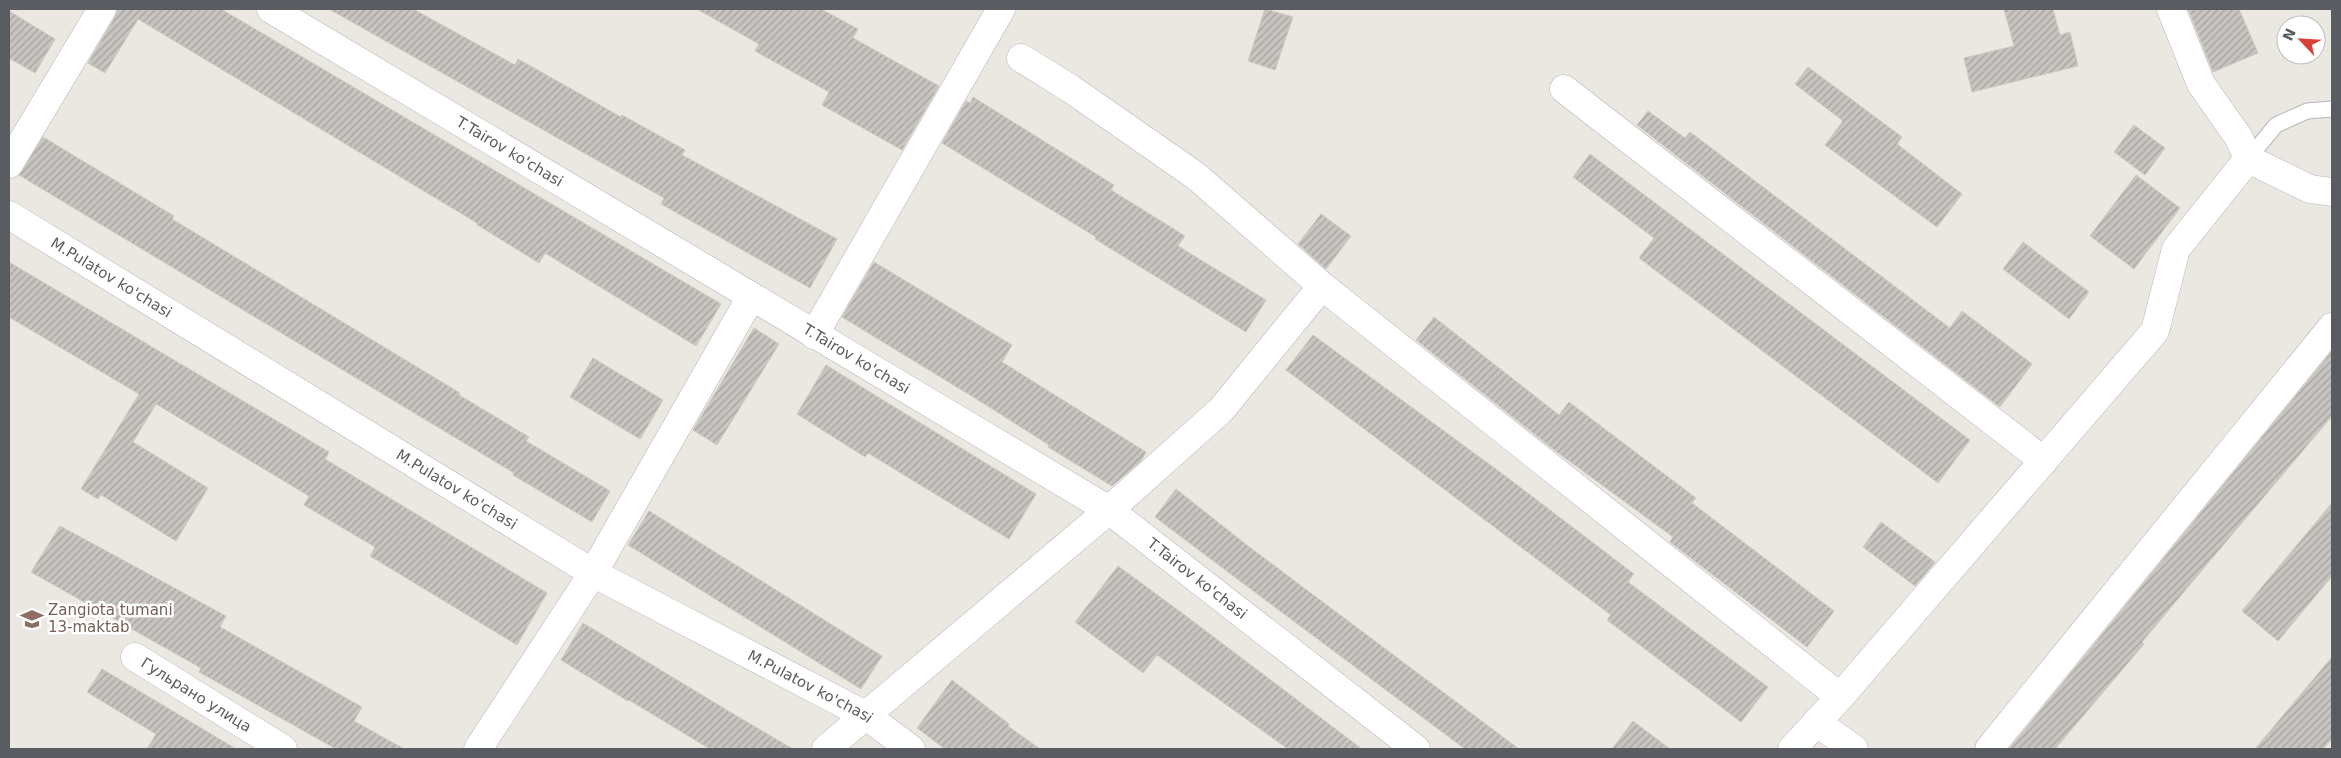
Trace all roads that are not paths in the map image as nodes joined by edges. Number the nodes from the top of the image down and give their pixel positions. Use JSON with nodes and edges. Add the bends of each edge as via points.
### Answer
{"nodes":[{"id":1,"x":102,"y":9,"type":"edge"},
{"id":2,"x":271,"y":9,"type":"edge"},
{"id":3,"x":1001,"y":9,"type":"edge"},
{"id":4,"x":2172,"y":9,"type":"edge"},
{"id":5,"x":1021,"y":58,"type":"dead end"},
{"id":6,"x":1564,"y":89,"type":"dead end"},
{"id":7,"x":2332,"y":109,"type":"edge"},
{"id":8,"x":2248,"y":159,"type":"junction"},
{"id":9,"x":9,"y":164,"type":"edge"},
{"id":10,"x":2332,"y":192,"type":"edge"},
{"id":11,"x":9,"y":215,"type":"edge"},
{"id":12,"x":1322,"y":286,"type":"junction"},
{"id":13,"x":751,"y":297,"type":"junction"},
{"id":14,"x":2332,"y":327,"type":"edge"},
{"id":15,"x":814,"y":335,"type":"junction"},
{"id":16,"x":2044,"y":461,"type":"junction"},
{"id":17,"x":1110,"y":510,"type":"junction"},
{"id":18,"x":593,"y":573,"type":"junction"},
{"id":19,"x":135,"y":657,"type":"dead end"},
{"id":20,"x":1840,"y":697,"type":"junction"},
{"id":21,"x":865,"y":715,"type":"junction"},
{"id":22,"x":1816,"y":722,"type":"junction"},
{"id":23,"x":283,"y":749,"type":"edge"},
{"id":24,"x":478,"y":749,"type":"edge"},
{"id":25,"x":826,"y":749,"type":"edge"},
{"id":26,"x":911,"y":749,"type":"edge"},
{"id":27,"x":1416,"y":749,"type":"edge"},
{"id":28,"x":1792,"y":749,"type":"edge"},
{"id":29,"x":1854,"y":749,"type":"edge"},
{"id":30,"x":1989,"y":749,"type":"edge"}],
"edges":[{"from":1,"to":9,"type":"street"},
{"from":2,"to":13,"type":"street","name":"T.Tairov ko'chasi"},
{"from":3,"to":15,"type":"street"},
{"from":4,"to":8,"type":"street","via":[[2201,84],[2239,138]]},
{"from":5,"to":12,"type":"street","via":[[1196,176]]},
{"from":6,"to":16,"type":"street"},
{"from":7,"to":8,"type":"lane","via":[[2306,111],[2276,125]]},
{"from":8,"to":10,"type":"street","via":[[2310,189]]},
{"from":8,"to":16,"type":"street","via":[[2176,249],[2155,331]]},
{"from":11,"to":18,"type":"street","name":"M.Pulatov ko'chasi"},
{"from":12,"to":17,"type":"street","via":[[1221,410]]},
{"from":12,"to":20,"type":"street"},
{"from":13,"to":15,"type":"street","name":"T.Tairov ko'chasi"},
{"from":13,"to":18,"type":"street"},
{"from":14,"to":30,"type":"street"},
{"from":15,"to":17,"type":"street","name":"T.Tairov ko'chasi"},
{"from":16,"to":20,"type":"street"},
{"from":17,"to":21,"type":"street"},
{"from":17,"to":27,"type":"street","name":"T.Tairov ko'chasi"},
{"from":18,"to":21,"type":"street","name":"M.Pulatov ko'chasi"},
{"from":18,"to":24,"type":"street"},
{"from":19,"to":23,"type":"street","name":"Гульрано улица"},
{"from":20,"to":22,"type":"street"},
{"from":21,"to":25,"type":"street"},
{"from":21,"to":26,"type":"street","name":"M.Pulatov ko'chasi"},
{"from":22,"to":28,"type":"street"},
{"from":22,"to":29,"type":"street"}]}
